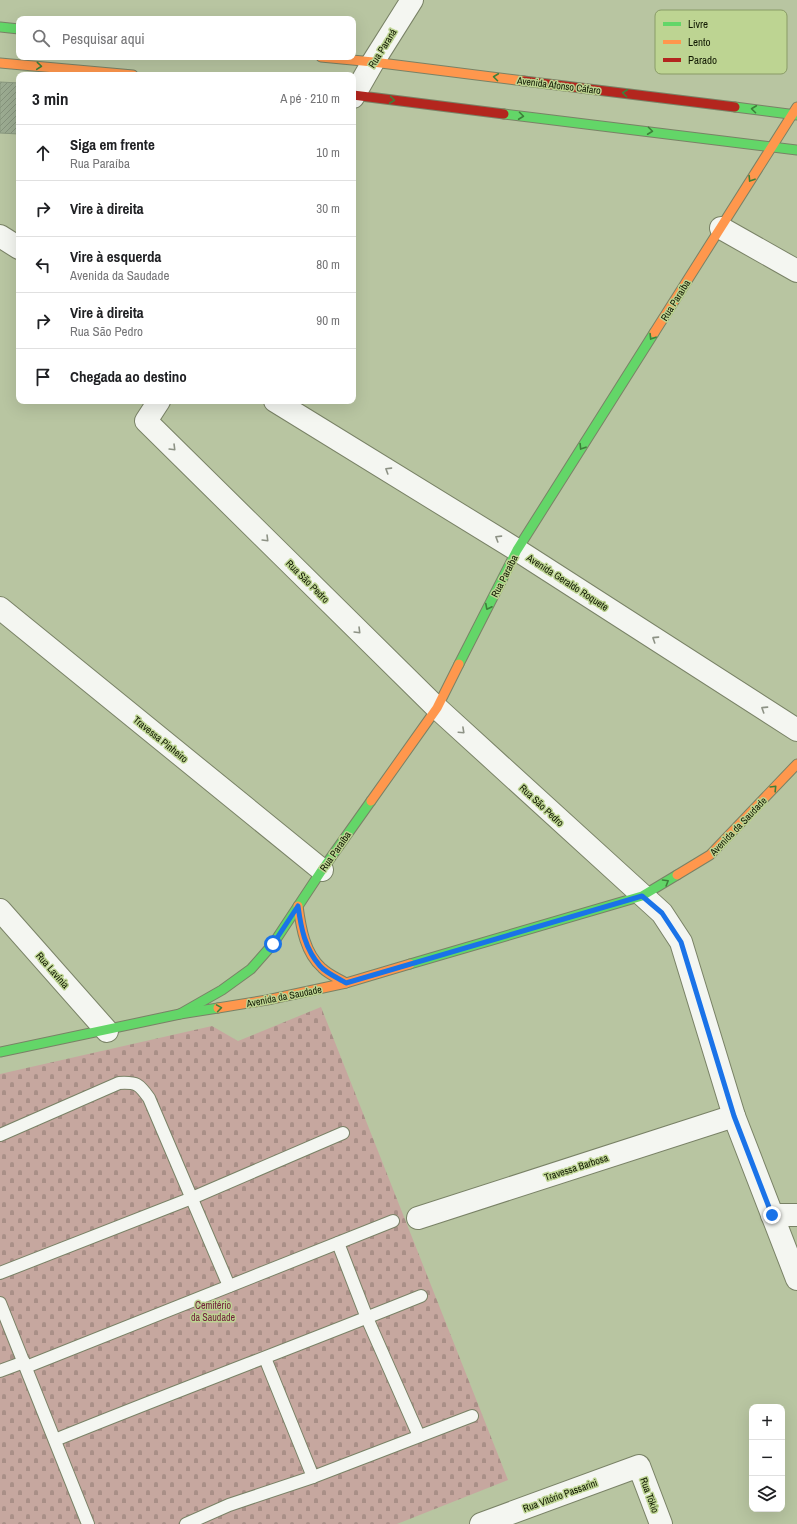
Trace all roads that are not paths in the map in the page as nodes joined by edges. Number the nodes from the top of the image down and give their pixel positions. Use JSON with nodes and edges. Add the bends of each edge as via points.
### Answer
{"nodes":[{"id":1,"x":412,"y":0,"type":"edge"},
{"id":2,"x":0,"y":27,"type":"edge"},
{"id":3,"x":16,"y":29,"type":"edge"},
{"id":4,"x":352,"y":60,"type":"edge"},
{"id":5,"x":373,"y":62,"type":"junction"},
{"id":6,"x":0,"y":63,"type":"edge"},
{"id":7,"x":100,"y":72,"type":"edge"},
{"id":8,"x":356,"y":91,"type":"edge"},
{"id":9,"x":356,"y":96,"type":"edge"},
{"id":10,"x":795,"y":112,"type":"edge"},
{"id":11,"x":772,"y":146,"type":"junction"},
{"id":12,"x":797,"y":150,"type":"edge"},
{"id":13,"x":721,"y":228,"type":"junction"},
{"id":14,"x":0,"y":236,"type":"edge"},
{"id":15,"x":16,"y":246,"type":"edge"},
{"id":16,"x":797,"y":271,"type":"edge"},
{"id":17,"x":157,"y":404,"type":"edge"},
{"id":18,"x":280,"y":404,"type":"edge"},
{"id":19,"x":517,"y":550,"type":"junction"},
{"id":20,"x":0,"y":608,"type":"edge"},
{"id":21,"x":437,"y":708,"type":"junction"},
{"id":22,"x":797,"y":730,"type":"edge"},
{"id":23,"x":797,"y":764,"type":"edge"},
{"id":24,"x":322,"y":870,"type":"junction"},
{"id":25,"x":642,"y":896,"type":"junction"},
{"id":26,"x":298,"y":906,"type":"junction"},
{"id":27,"x":0,"y":910,"type":"edge"},
{"id":28,"x":346,"y":983,"type":"junction"},
{"id":29,"x":180,"y":1014,"type":"junction"},
{"id":30,"x":107,"y":1031,"type":"junction"},
{"id":31,"x":0,"y":1052,"type":"edge"},
{"id":32,"x":734,"y":1116,"type":"junction"},
{"id":33,"x":343,"y":1133,"type":"dead end"},
{"id":34,"x":0,"y":1135,"type":"edge"},
{"id":35,"x":192,"y":1198,"type":"junction"},
{"id":36,"x":772,"y":1215,"type":"junction"},
{"id":37,"x":797,"y":1216,"type":"edge"},
{"id":38,"x":418,"y":1218,"type":"dead end"},
{"id":39,"x":393,"y":1221,"type":"dead end"},
{"id":40,"x":338,"y":1243,"type":"junction"},
{"id":41,"x":0,"y":1274,"type":"edge"},
{"id":42,"x":797,"y":1279,"type":"edge"},
{"id":43,"x":229,"y":1286,"type":"junction"},
{"id":44,"x":421,"y":1296,"type":"dead end"},
{"id":45,"x":0,"y":1303,"type":"edge"},
{"id":46,"x":367,"y":1318,"type":"junction"},
{"id":47,"x":265,"y":1358,"type":"junction"},
{"id":48,"x":25,"y":1364,"type":"junction"},
{"id":49,"x":0,"y":1371,"type":"edge"},
{"id":50,"x":472,"y":1416,"type":"dead end"},
{"id":51,"x":419,"y":1436,"type":"junction"},
{"id":52,"x":55,"y":1440,"type":"junction"},
{"id":53,"x":639,"y":1466,"type":"joint"},
{"id":54,"x":313,"y":1477,"type":"junction"},
{"id":55,"x":88,"y":1524,"type":"edge"},
{"id":56,"x":186,"y":1524,"type":"edge"},
{"id":57,"x":481,"y":1524,"type":"edge"},
{"id":58,"x":660,"y":1524,"type":"edge"}],
"edges":[{"from":1,"to":5,"type":"street","name":"Rua Paraná"},
{"from":2,"to":3,"type":"main road"},
{"from":4,"to":5,"type":"main road","name":"Avenida Afonso Cáfaro"},
{"from":5,"to":8,"type":"street","name":"Rua Paraná"},
{"from":10,"to":5,"type":"main road","name":"Avenida Afonso Cáfaro","one_way":true},
{"from":6,"to":7,"type":"main road","one_way":true},
{"from":9,"to":11,"type":"main road","one_way":true},
{"from":10,"to":11,"type":"main road","name":"Rua Paraíba"},
{"from":11,"to":12,"type":"main road"},
{"from":11,"to":13,"type":"main road","name":"Rua Paraíba","one_way":true},
{"from":13,"to":16,"type":"street"},
{"from":13,"to":19,"type":"main road","name":"Rua Paraíba","one_way":true},
{"from":14,"to":15,"type":"street"},
{"from":17,"to":21,"type":"street","name":"Rua São Pedro","one_way":true,"via":[[146,421]]},
{"from":19,"to":18,"type":"street","name":"Avenida Geraldo Roquete","one_way":true},
{"from":19,"to":21,"type":"main road","name":"Rua Paraíba","one_way":true},
{"from":22,"to":19,"type":"street","name":"Avenida Geraldo Roquete","one_way":true},
{"from":20,"to":24,"type":"street","name":"Travessa Pinheiro"},
{"from":21,"to":24,"type":"main road","name":"Rua Paraíba"},
{"from":21,"to":25,"type":"street","name":"Rua São Pedro","one_way":true},
{"from":25,"to":23,"type":"main road","name":"Avenida da Saudade","one_way":true,"via":[[710,855]]},
{"from":24,"to":26,"type":"main road","name":"Rua Paraíba"},
{"from":25,"to":28,"type":"main road","name":"Avenida da Saudade"},
{"from":25,"to":32,"type":"street","name":"Rua São Pedro","via":[[662,913],[681,942]]},
{"from":26,"to":28,"type":"main road","via":[[301,931],[308,949],[321,967]]},
{"from":26,"to":29,"type":"main road","name":"Rua Paraíba","via":[[273,944],[252,969]]},
{"from":27,"to":30,"type":"street","name":"Rua Lavínia"},
{"from":29,"to":28,"type":"main road","name":"Avenida da Saudade","one_way":true,"via":[[267,1000]]},
{"from":29,"to":30,"type":"main road","name":"Avenida da Saudade"},
{"from":30,"to":31,"type":"main road","name":"Avenida da Saudade"},
{"from":32,"to":36,"type":"street","name":"Rua São Pedro"},
{"from":32,"to":38,"type":"street","name":"Travessa Barbosa"},
{"from":33,"to":35,"type":"lane"},
{"from":34,"to":35,"type":"lane","via":[[119,1083],[132,1082],[141,1086],[149,1098]]},
{"from":35,"to":41,"type":"lane"},
{"from":35,"to":43,"type":"lane"},
{"from":36,"to":37,"type":"street"},
{"from":36,"to":42,"type":"street","name":"Rua São Pedro"},
{"from":39,"to":40,"type":"lane"},
{"from":40,"to":43,"type":"lane"},
{"from":40,"to":46,"type":"lane"},
{"from":43,"to":48,"type":"lane"},
{"from":44,"to":46,"type":"lane"},
{"from":45,"to":48,"type":"lane"},
{"from":46,"to":47,"type":"lane"},
{"from":46,"to":51,"type":"lane"},
{"from":47,"to":52,"type":"lane"},
{"from":47,"to":54,"type":"lane"},
{"from":48,"to":49,"type":"lane"},
{"from":48,"to":52,"type":"lane"},
{"from":50,"to":51,"type":"lane"},
{"from":51,"to":54,"type":"lane"},
{"from":52,"to":55,"type":"lane"},
{"from":53,"to":57,"type":"street","name":"Rua Vitório Passarini"},
{"from":53,"to":58,"type":"street","name":"Rua Tókio"},
{"from":54,"to":56,"type":"lane","via":[[229,1505]]}]}
